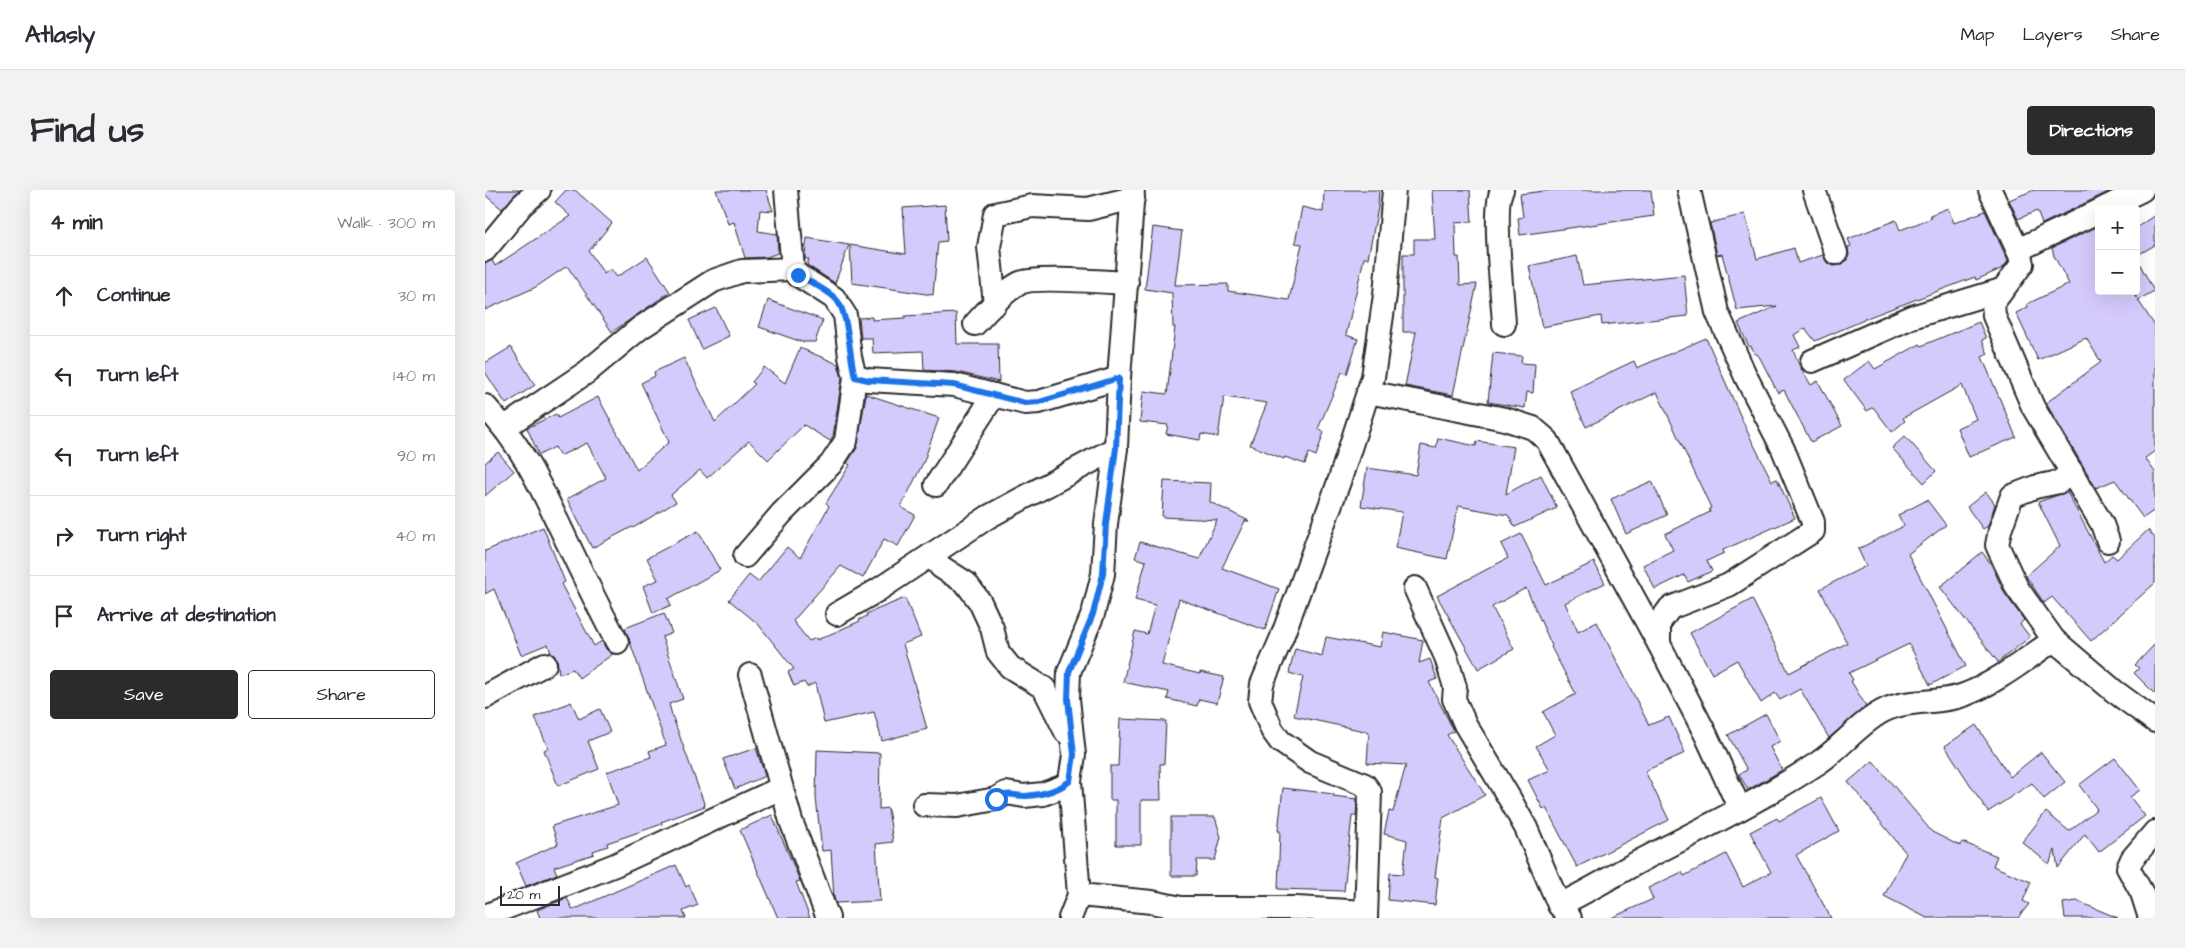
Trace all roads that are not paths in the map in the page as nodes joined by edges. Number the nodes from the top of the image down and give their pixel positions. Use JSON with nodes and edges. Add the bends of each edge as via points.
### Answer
{"nodes":[{"id":1,"x":539,"y":190,"type":"edge"},
{"id":2,"x":785,"y":190,"type":"edge"},
{"id":3,"x":1394,"y":190,"type":"edge"},
{"id":4,"x":1502,"y":190,"type":"edge"},
{"id":5,"x":1689,"y":190,"type":"edge"},
{"id":6,"x":1814,"y":190,"type":"edge"},
{"id":7,"x":1990,"y":190,"type":"edge"},
{"id":8,"x":2142,"y":190,"type":"edge"},
{"id":9,"x":1133,"y":194,"type":"edge"},
{"id":10,"x":2111,"y":205,"type":"edge"},
{"id":11,"x":2095,"y":213,"type":"edge"},
{"id":12,"x":485,"y":250,"type":"edge"},
{"id":13,"x":2018,"y":250,"type":"junction"},
{"id":14,"x":1836,"y":253,"type":"dead end"},
{"id":15,"x":793,"y":269,"type":"junction"},
{"id":16,"x":1127,"y":283,"type":"junction"},
{"id":17,"x":2001,"y":290,"type":"junction"},
{"id":18,"x":995,"y":304,"type":"junction"},
{"id":19,"x":975,"y":324,"type":"dead end"},
{"id":20,"x":1504,"y":324,"type":"dead end"},
{"id":21,"x":1812,"y":361,"type":"dead end"},
{"id":22,"x":855,"y":377,"type":"junction"},
{"id":23,"x":1119,"y":378,"type":"junction"},
{"id":24,"x":1368,"y":392,"type":"junction"},
{"id":25,"x":994,"y":395,"type":"junction"},
{"id":26,"x":485,"y":406,"type":"edge"},
{"id":27,"x":505,"y":427,"type":"junction"},
{"id":28,"x":1116,"y":448,"type":"junction"},
{"id":29,"x":2073,"y":472,"type":"junction"},
{"id":30,"x":936,"y":486,"type":"dead end"},
{"id":31,"x":2108,"y":541,"type":"dead end"},
{"id":32,"x":931,"y":555,"type":"junction"},
{"id":33,"x":745,"y":556,"type":"dead end"},
{"id":34,"x":1415,"y":588,"type":"dead end"},
{"id":35,"x":837,"y":614,"type":"dead end"},
{"id":36,"x":2054,"y":640,"type":"junction"},
{"id":37,"x":617,"y":642,"type":"dead end"},
{"id":38,"x":1659,"y":644,"type":"junction"},
{"id":39,"x":545,"y":664,"type":"dead end"},
{"id":40,"x":751,"y":675,"type":"dead end"},
{"id":41,"x":485,"y":697,"type":"edge"},
{"id":42,"x":2155,"y":721,"type":"edge"},
{"id":43,"x":1072,"y":738,"type":"junction"},
{"id":44,"x":1070,"y":781,"type":"junction"},
{"id":45,"x":781,"y":788,"type":"junction"},
{"id":46,"x":924,"y":805,"type":"dead end"},
{"id":47,"x":1740,"y":809,"type":"junction"},
{"id":48,"x":2155,"y":832,"type":"edge"},
{"id":49,"x":1079,"y":895,"type":"junction"},
{"id":50,"x":1564,"y":912,"type":"edge"},
{"id":51,"x":1366,"y":915,"type":"edge"},
{"id":52,"x":485,"y":916,"type":"edge"},
{"id":53,"x":828,"y":918,"type":"edge"},
{"id":54,"x":1070,"y":918,"type":"edge"},
{"id":55,"x":2151,"y":918,"type":"edge"}],
"edges":[{"from":1,"to":12,"type":"street"},
{"from":2,"to":15,"type":"street"},
{"from":3,"to":24,"type":"street","via":[[1385,295]]},
{"from":4,"to":20,"type":"street","via":[[1498,214]]},
{"from":5,"to":38,"type":"street","via":[[1717,312],[1783,449],[1813,522],[1813,531],[1729,585],[1670,608],[1659,623]]},
{"from":6,"to":14,"type":"street"},
{"from":7,"to":13,"type":"street"},
{"from":8,"to":10,"type":"street"},
{"from":9,"to":16,"type":"street"},
{"from":9,"to":18,"type":"street","via":[[1088,209],[1033,206],[995,214],[989,247]]},
{"from":11,"to":13,"type":"street"},
{"from":13,"to":17,"type":"street","via":[[2022,264]]},
{"from":15,"to":22,"type":"street","via":[[841,306]]},
{"from":15,"to":27,"type":"street","via":[[742,271],[713,282],[639,328],[587,372]]},
{"from":16,"to":18,"type":"street","via":[[1021,282]]},
{"from":16,"to":23,"type":"street"},
{"from":17,"to":21,"type":"street","via":[[1913,317]]},
{"from":17,"to":29,"type":"street","via":[[1993,303],[1994,316],[2033,407]]},
{"from":18,"to":19,"type":"street"},
{"from":22,"to":25,"type":"street","via":[[954,385]]},
{"from":22,"to":33,"type":"street","via":[[846,441],[831,464]]},
{"from":23,"to":25,"type":"street","via":[[1039,402],[1025,403]]},
{"from":23,"to":28,"type":"street"},
{"from":24,"to":38,"type":"street","via":[[1505,419],[1533,428],[1547,440]]},
{"from":24,"to":51,"type":"street","via":[[1311,559],[1262,684],[1260,701],[1280,741],[1310,762],[1365,785],[1370,792]]},
{"from":25,"to":30,"type":"street"},
{"from":26,"to":27,"type":"street"},
{"from":27,"to":37,"type":"street","via":[[530,466]]},
{"from":28,"to":32,"type":"street","via":[[988,516]]},
{"from":28,"to":43,"type":"street","via":[[1103,574],[1093,614],[1069,672]]},
{"from":29,"to":31,"type":"street","via":[[2103,524]]},
{"from":29,"to":36,"type":"street","via":[[2059,482],[2012,496],[1997,545],[2017,588]]},
{"from":32,"to":35,"type":"street"},
{"from":32,"to":43,"type":"street","via":[[941,567],[966,583],[980,602],[998,652],[1010,667],[1044,688]]},
{"from":34,"to":50,"type":"street","via":[[1447,657],[1455,687],[1454,698],[1465,724],[1526,828]]},
{"from":36,"to":42,"type":"street"},
{"from":36,"to":47,"type":"street","via":[[1964,695],[1937,702],[1906,702],[1883,711],[1819,763]]},
{"from":38,"to":47,"type":"street"},
{"from":39,"to":41,"type":"street"},
{"from":40,"to":45,"type":"street"},
{"from":43,"to":44,"type":"street","via":[[1074,755]]},
{"from":44,"to":46,"type":"street","via":[[1043,794],[1024,796],[1006,793],[996,799],[957,806]]},
{"from":44,"to":49,"type":"street"},
{"from":45,"to":52,"type":"street","via":[[615,865]]},
{"from":45,"to":53,"type":"street"},
{"from":47,"to":50,"type":"street","via":[[1606,879]]},
{"from":48,"to":55,"type":"street","via":[[2135,854],[2128,868]]},
{"from":49,"to":51,"type":"street","via":[[1181,908],[1296,908]]},
{"from":49,"to":54,"type":"street"}]}
